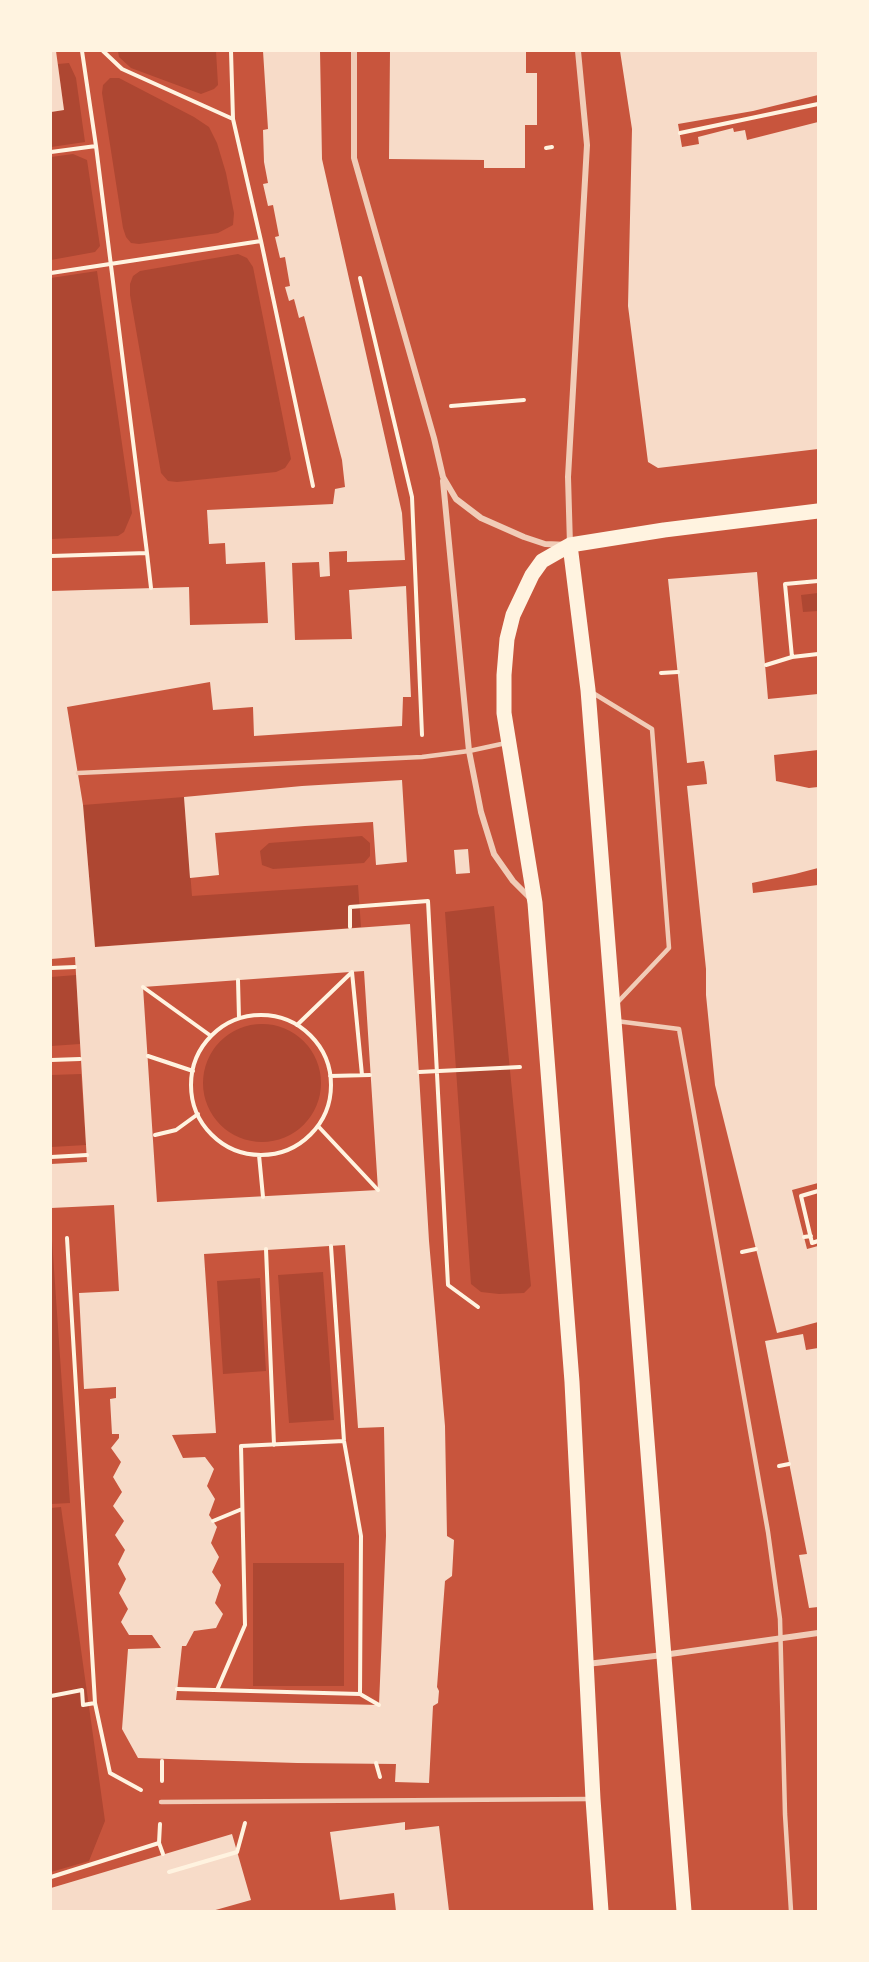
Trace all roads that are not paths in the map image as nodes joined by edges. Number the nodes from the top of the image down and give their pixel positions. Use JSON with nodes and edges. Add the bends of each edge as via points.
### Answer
{"nodes":[{"id":1,"x":354,"y":51,"type":"edge"},
{"id":2,"x":578,"y":51,"type":"edge"},
{"id":3,"x":443,"y":477,"type":"junction"},
{"id":4,"x":818,"y":511,"type":"edge"},
{"id":5,"x":570,"y":545,"type":"junction"},
{"id":6,"x":588,"y":690,"type":"junction"},
{"id":7,"x":508,"y":743,"type":"junction"},
{"id":8,"x":469,"y":751,"type":"junction"},
{"id":9,"x":78,"y":773,"type":"dead end"},
{"id":10,"x":535,"y":903,"type":"junction"},
{"id":11,"x":612,"y":1014,"type":"junction"},
{"id":12,"x":818,"y":1634,"type":"edge"},
{"id":13,"x":781,"y":1639,"type":"junction"},
{"id":14,"x":663,"y":1655,"type":"junction"},
{"id":15,"x":587,"y":1664,"type":"junction"},
{"id":16,"x":593,"y":1799,"type":"junction"},
{"id":17,"x":161,"y":1802,"type":"road end"},
{"id":18,"x":601,"y":1911,"type":"edge"},
{"id":19,"x":684,"y":1911,"type":"edge"},
{"id":20,"x":791,"y":1911,"type":"edge"}],
"edges":[{"from":1,"to":3,"type":"street","via":[[354,158]]},
{"from":2,"to":5,"type":"street","via":[[586,145],[568,465]]},
{"from":3,"to":5,"type":"street","via":[[456,499],[481,518],[535,541]]},
{"from":3,"to":8,"type":"street"},
{"from":4,"to":5,"type":"main road"},
{"from":5,"to":6,"type":"main road"},
{"from":5,"to":7,"type":"main road","via":[[542,561],[523,591],[509,626],[504,675]]},
{"from":6,"to":11,"type":"main road"},
{"from":6,"to":11,"type":"lane","via":[[652,729],[669,948]]},
{"from":7,"to":8,"type":"lane"},
{"from":7,"to":10,"type":"main road"},
{"from":8,"to":9,"type":"lane","via":[[422,757]]},
{"from":8,"to":10,"type":"street","via":[[494,854]]},
{"from":10,"to":15,"type":"main road","via":[[572,1382]]},
{"from":11,"to":13,"type":"lane","via":[[679,1029],[768,1532]]},
{"from":11,"to":14,"type":"main road"},
{"from":12,"to":13,"type":"street"},
{"from":13,"to":14,"type":"street"},
{"from":13,"to":20,"type":"lane"},
{"from":14,"to":15,"type":"street"},
{"from":14,"to":19,"type":"main road"},
{"from":15,"to":16,"type":"main road"},
{"from":16,"to":17,"type":"lane"},
{"from":16,"to":18,"type":"main road"}]}
